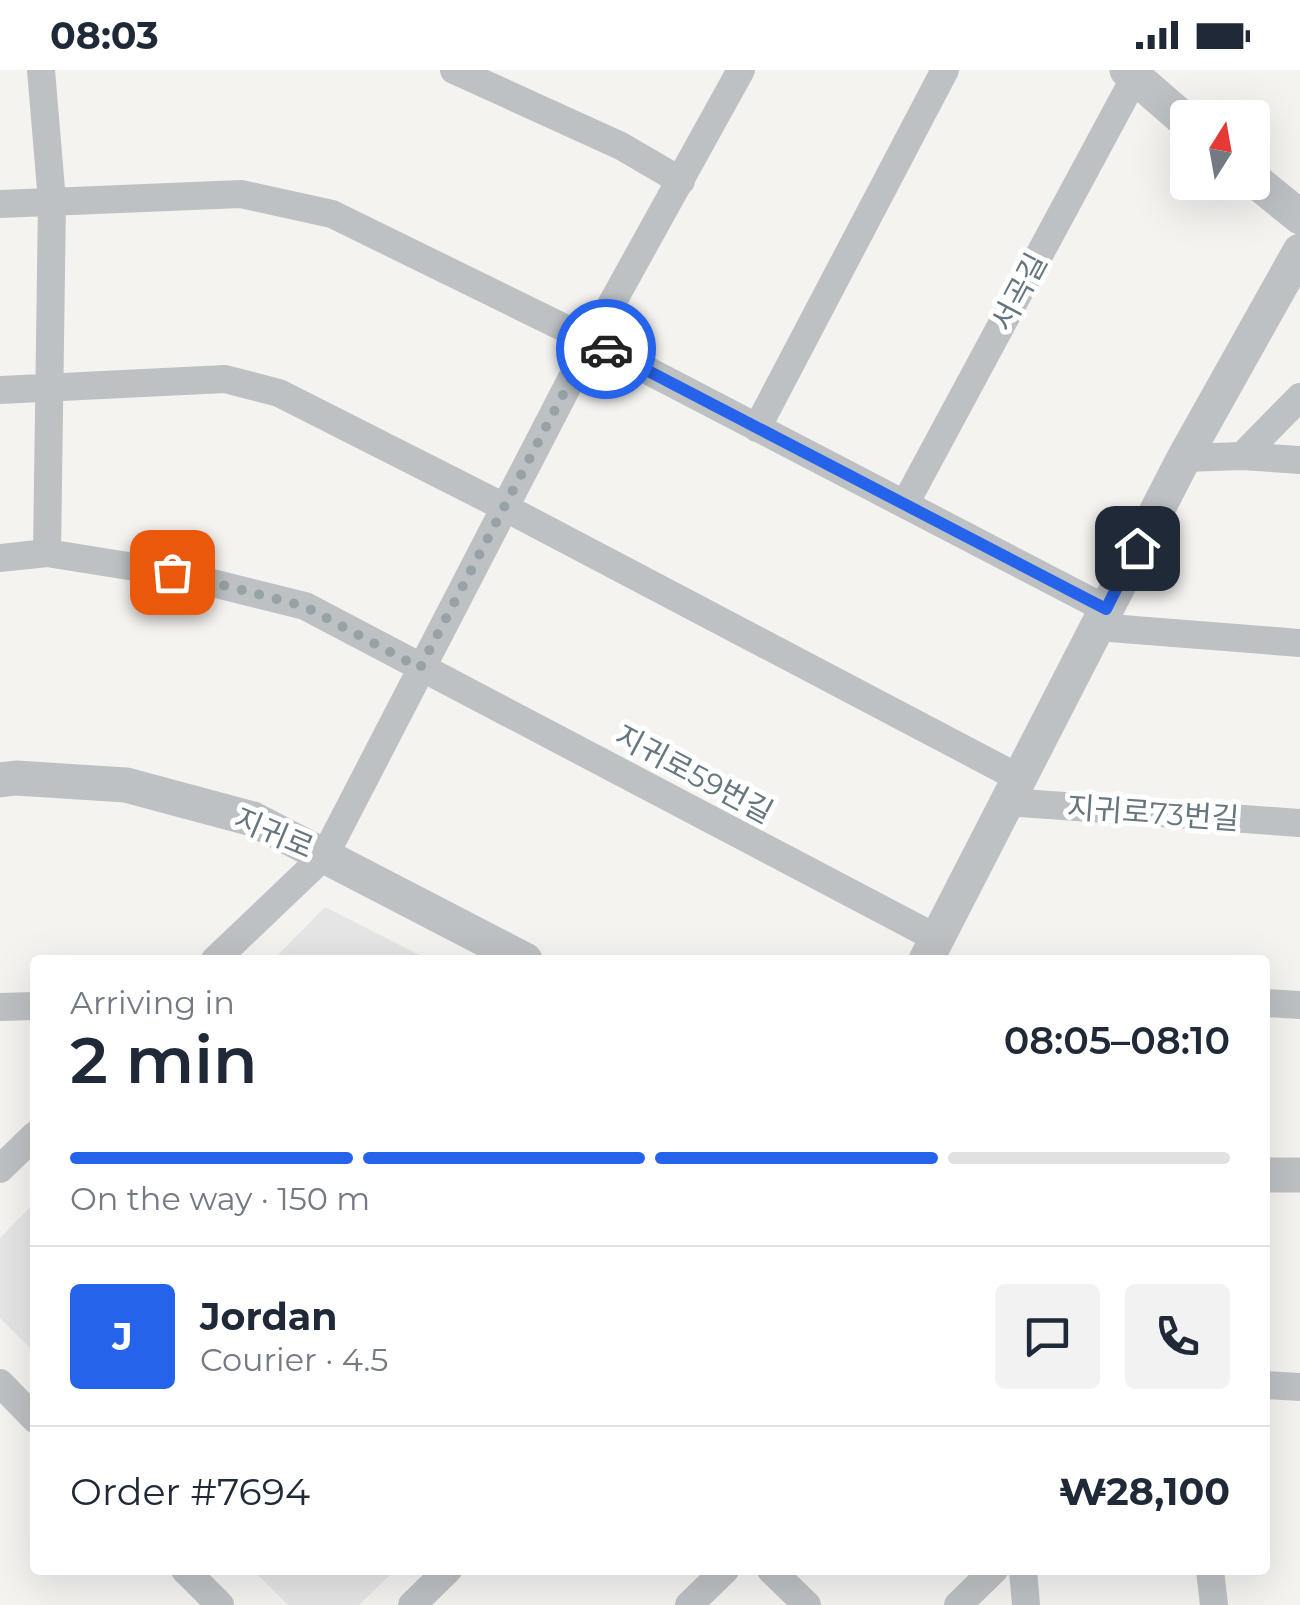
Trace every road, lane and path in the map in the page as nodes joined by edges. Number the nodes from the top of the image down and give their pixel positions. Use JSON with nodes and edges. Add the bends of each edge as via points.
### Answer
{"nodes":[{"id":1,"x":41,"y":70,"type":"edge"},
{"id":2,"x":454,"y":70,"type":"edge"},
{"id":3,"x":740,"y":70,"type":"edge"},
{"id":4,"x":946,"y":70,"type":"edge"},
{"id":5,"x":1131,"y":74,"type":"edge"},
{"id":6,"x":1170,"y":108,"type":"edge"},
{"id":7,"x":680,"y":180,"type":"junction"},
{"id":8,"x":1270,"y":192,"type":"edge"},
{"id":9,"x":52,"y":201,"type":"junction"},
{"id":10,"x":0,"y":204,"type":"edge"},
{"id":11,"x":1300,"y":216,"type":"edge"},
{"id":12,"x":1300,"y":250,"type":"edge"},
{"id":13,"x":591,"y":341,"type":"junction"},
{"id":14,"x":49,"y":386,"type":"junction"},
{"id":15,"x":0,"y":390,"type":"edge"},
{"id":16,"x":1300,"y":396,"type":"edge"},
{"id":17,"x":757,"y":428,"type":"junction"},
{"id":18,"x":1242,"y":456,"type":"junction"},
{"id":19,"x":1184,"y":458,"type":"junction"},
{"id":20,"x":1300,"y":460,"type":"edge"},
{"id":21,"x":905,"y":504,"type":"junction"},
{"id":22,"x":504,"y":507,"type":"junction"},
{"id":23,"x":46,"y":553,"type":"junction"},
{"id":24,"x":0,"y":558,"type":"edge"},
{"id":25,"x":1101,"y":618,"type":"junction"},
{"id":26,"x":1300,"y":642,"type":"edge"},
{"id":27,"x":420,"y":668,"type":"junction"},
{"id":28,"x":0,"y":780,"type":"edge"},
{"id":29,"x":1013,"y":790,"type":"junction"},
{"id":30,"x":1300,"y":824,"type":"edge"},
{"id":31,"x":325,"y":855,"type":"junction"},
{"id":32,"x":932,"y":950,"type":"edge"},
{"id":33,"x":220,"y":955,"type":"edge"},
{"id":34,"x":516,"y":955,"type":"edge"},
{"id":35,"x":1270,"y":1003,"type":"edge"},
{"id":36,"x":30,"y":1006,"type":"edge"},
{"id":37,"x":1300,"y":1006,"type":"edge"},
{"id":38,"x":0,"y":1008,"type":"edge"},
{"id":39,"x":30,"y":1140,"type":"edge"},
{"id":40,"x":0,"y":1169,"type":"edge"},
{"id":41,"x":1270,"y":1175,"type":"edge"},
{"id":42,"x":1300,"y":1176,"type":"edge"},
{"id":43,"x":0,"y":1384,"type":"edge"},
{"id":44,"x":1270,"y":1385,"type":"edge"},
{"id":45,"x":1300,"y":1387,"type":"edge"},
{"id":46,"x":30,"y":1414,"type":"edge"},
{"id":47,"x":190,"y":1575,"type":"edge"},
{"id":48,"x":443,"y":1575,"type":"edge"},
{"id":49,"x":721,"y":1575,"type":"edge"},
{"id":50,"x":775,"y":1575,"type":"edge"},
{"id":51,"x":989,"y":1575,"type":"edge"},
{"id":52,"x":1023,"y":1575,"type":"edge"},
{"id":53,"x":1211,"y":1575,"type":"edge"},
{"id":54,"x":220,"y":1605,"type":"edge"},
{"id":55,"x":412,"y":1605,"type":"edge"},
{"id":56,"x":689,"y":1605,"type":"edge"},
{"id":57,"x":807,"y":1605,"type":"edge"},
{"id":58,"x":958,"y":1605,"type":"edge"},
{"id":59,"x":1026,"y":1605,"type":"edge"},
{"id":60,"x":1214,"y":1605,"type":"edge"}],
"edges":[{"from":1,"to":9,"type":"street"},
{"from":2,"to":7,"type":"street","via":[[622,146]]},
{"from":3,"to":7,"type":"street"},
{"from":4,"to":17,"type":"street"},
{"from":5,"to":6,"type":"street","name":"서곡길"},
{"from":5,"to":21,"type":"street","name":"서곡길"},
{"from":7,"to":13,"type":"street"},
{"from":8,"to":11,"type":"street"},
{"from":9,"to":10,"type":"street"},
{"from":9,"to":13,"type":"street","via":[[241,194],[332,214]]},
{"from":9,"to":14,"type":"street"},
{"from":12,"to":19,"type":"street"},
{"from":13,"to":17,"type":"street"},
{"from":13,"to":22,"type":"street"},
{"from":14,"to":15,"type":"street"},
{"from":14,"to":22,"type":"street","via":[[225,379],[261,388]]},
{"from":14,"to":23,"type":"street"},
{"from":16,"to":18,"type":"street"},
{"from":17,"to":21,"type":"street"},
{"from":18,"to":19,"type":"street"},
{"from":18,"to":20,"type":"street"},
{"from":19,"to":25,"type":"street"},
{"from":21,"to":25,"type":"street"},
{"from":22,"to":27,"type":"street"},
{"from":22,"to":29,"type":"street"},
{"from":23,"to":24,"type":"street","name":"지귀로59번길"},
{"from":23,"to":27,"type":"street","name":"지귀로59번길","via":[[172,572],[304,606]]},
{"from":25,"to":26,"type":"street"},
{"from":25,"to":29,"type":"street"},
{"from":27,"to":31,"type":"street"},
{"from":27,"to":32,"type":"street","name":"지귀로59번길"},
{"from":28,"to":31,"type":"street","name":"지귀로","via":[[126,785],[254,819]]},
{"from":29,"to":30,"type":"street","name":"지귀로73번길"},
{"from":29,"to":32,"type":"street"},
{"from":31,"to":33,"type":"street"},
{"from":31,"to":34,"type":"street","name":"지귀로"},
{"from":35,"to":37,"type":"street"},
{"from":36,"to":38,"type":"street"},
{"from":39,"to":40,"type":"street"},
{"from":41,"to":42,"type":"street"},
{"from":43,"to":46,"type":"street"},
{"from":44,"to":45,"type":"street"},
{"from":47,"to":54,"type":"street"},
{"from":48,"to":55,"type":"street"},
{"from":49,"to":56,"type":"street"},
{"from":50,"to":57,"type":"street"},
{"from":51,"to":58,"type":"street"},
{"from":52,"to":59,"type":"street"},
{"from":53,"to":60,"type":"street"}]}
